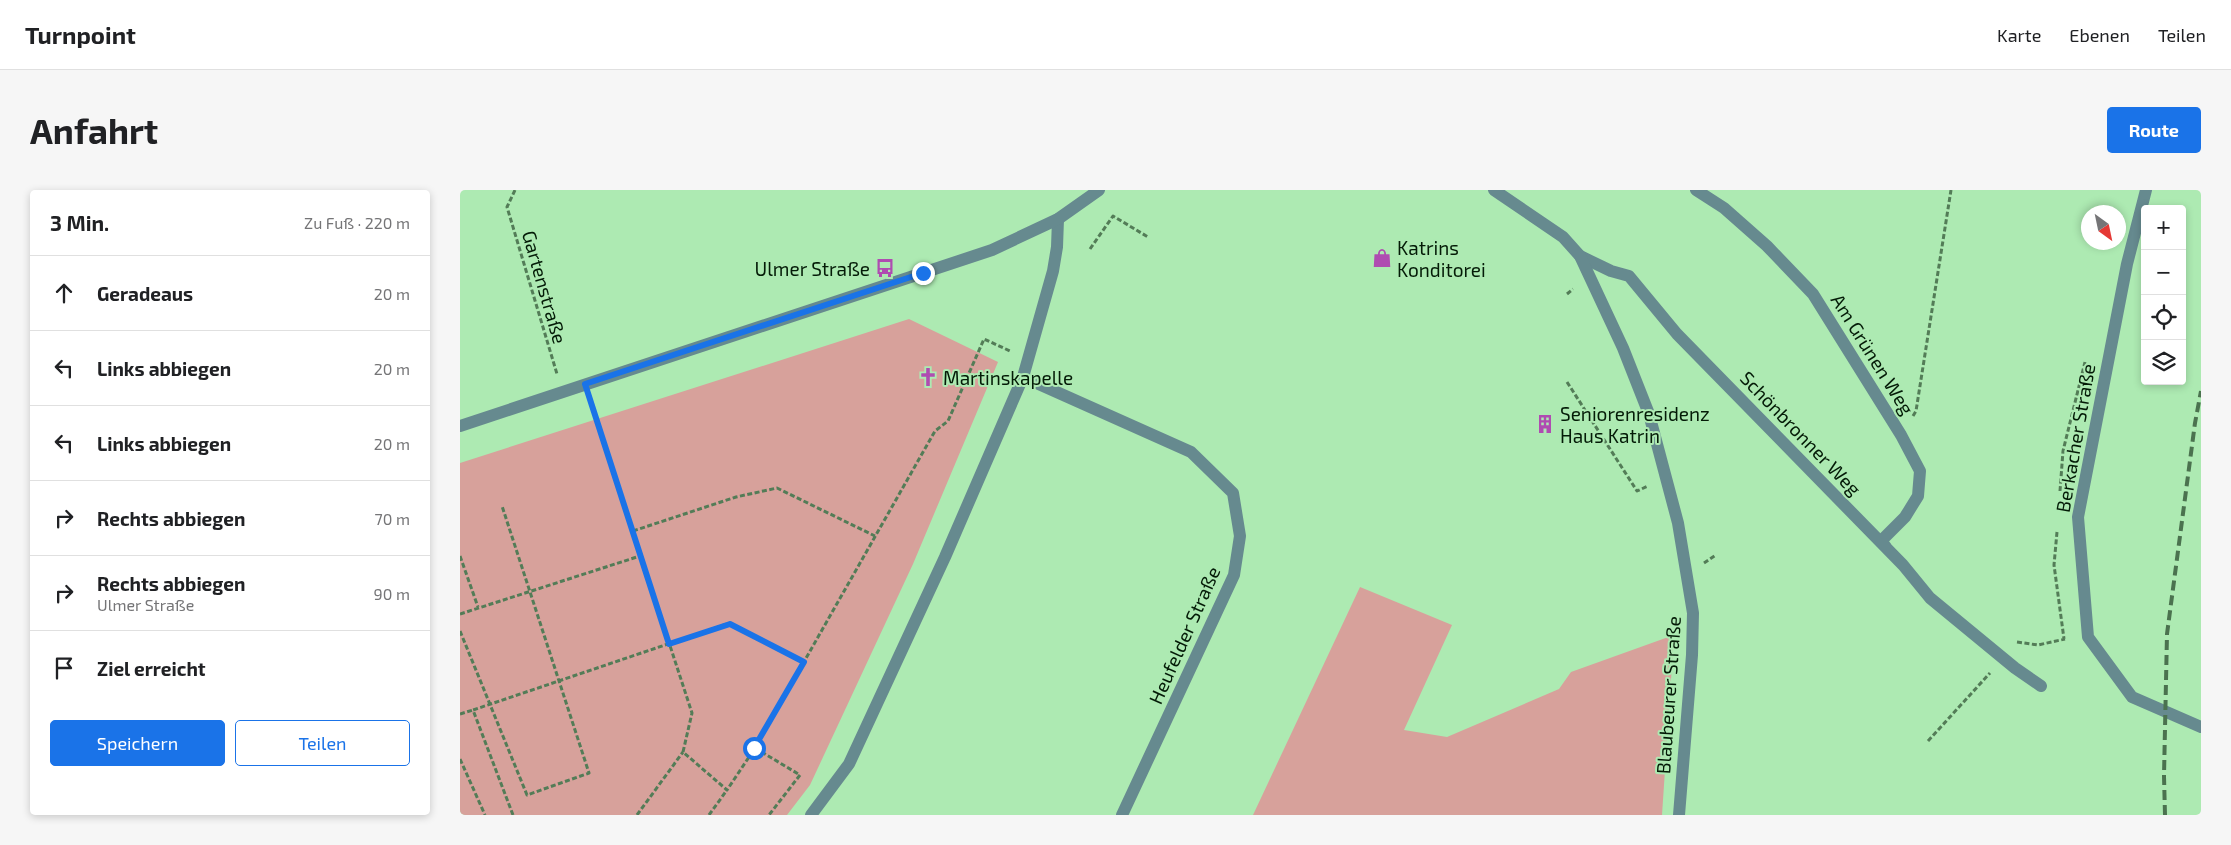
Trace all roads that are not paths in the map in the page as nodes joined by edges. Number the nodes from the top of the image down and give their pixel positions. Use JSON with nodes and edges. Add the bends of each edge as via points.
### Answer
{"nodes":[{"id":1,"x":1099,"y":190,"type":"edge"},
{"id":2,"x":1494,"y":190,"type":"edge"},
{"id":3,"x":1696,"y":190,"type":"edge"},
{"id":4,"x":2146,"y":190,"type":"edge"},
{"id":5,"x":1058,"y":219,"type":"junction"},
{"id":6,"x":1580,"y":256,"type":"junction"},
{"id":7,"x":1023,"y":377,"type":"junction"},
{"id":8,"x":460,"y":426,"type":"edge"},
{"id":9,"x":1903,"y":564,"type":"junction"},
{"id":10,"x":2041,"y":686,"type":"dead end"},
{"id":11,"x":2201,"y":727,"type":"edge"},
{"id":12,"x":811,"y":815,"type":"edge"},
{"id":13,"x":1122,"y":815,"type":"edge"},
{"id":14,"x":1679,"y":815,"type":"edge"}],
"edges":[{"from":1,"to":5,"type":"street"},
{"from":2,"to":6,"type":"street","name":"Blaubeurer Straße","via":[[1563,237]]},
{"from":3,"to":9,"type":"street","name":"Am Grünen Weg","via":[[1724,208],[1767,246],[1813,294],[1920,471],[1918,496],[1905,517],[1881,541]]},
{"from":4,"to":11,"type":"street","name":"Berkacher Straße","via":[[2127,264],[2078,517],[2088,637],[2132,697]]},
{"from":5,"to":7,"type":"street","via":[[1054,271]]},
{"from":5,"to":8,"type":"street","via":[[992,250]]},
{"from":6,"to":9,"type":"street","name":"Schönbronner Weg","via":[[1628,276],[1677,334]]},
{"from":6,"to":14,"type":"street","name":"Blaubeurer Straße","via":[[1649,414],[1678,523],[1693,613]]},
{"from":7,"to":12,"type":"street","via":[[849,764]]},
{"from":7,"to":13,"type":"street","name":"Heufelder Straße","via":[[1191,452],[1233,493],[1240,536],[1234,575]]},
{"from":9,"to":10,"type":"street","name":"Schönbronner Weg","via":[[1930,598]]}]}
